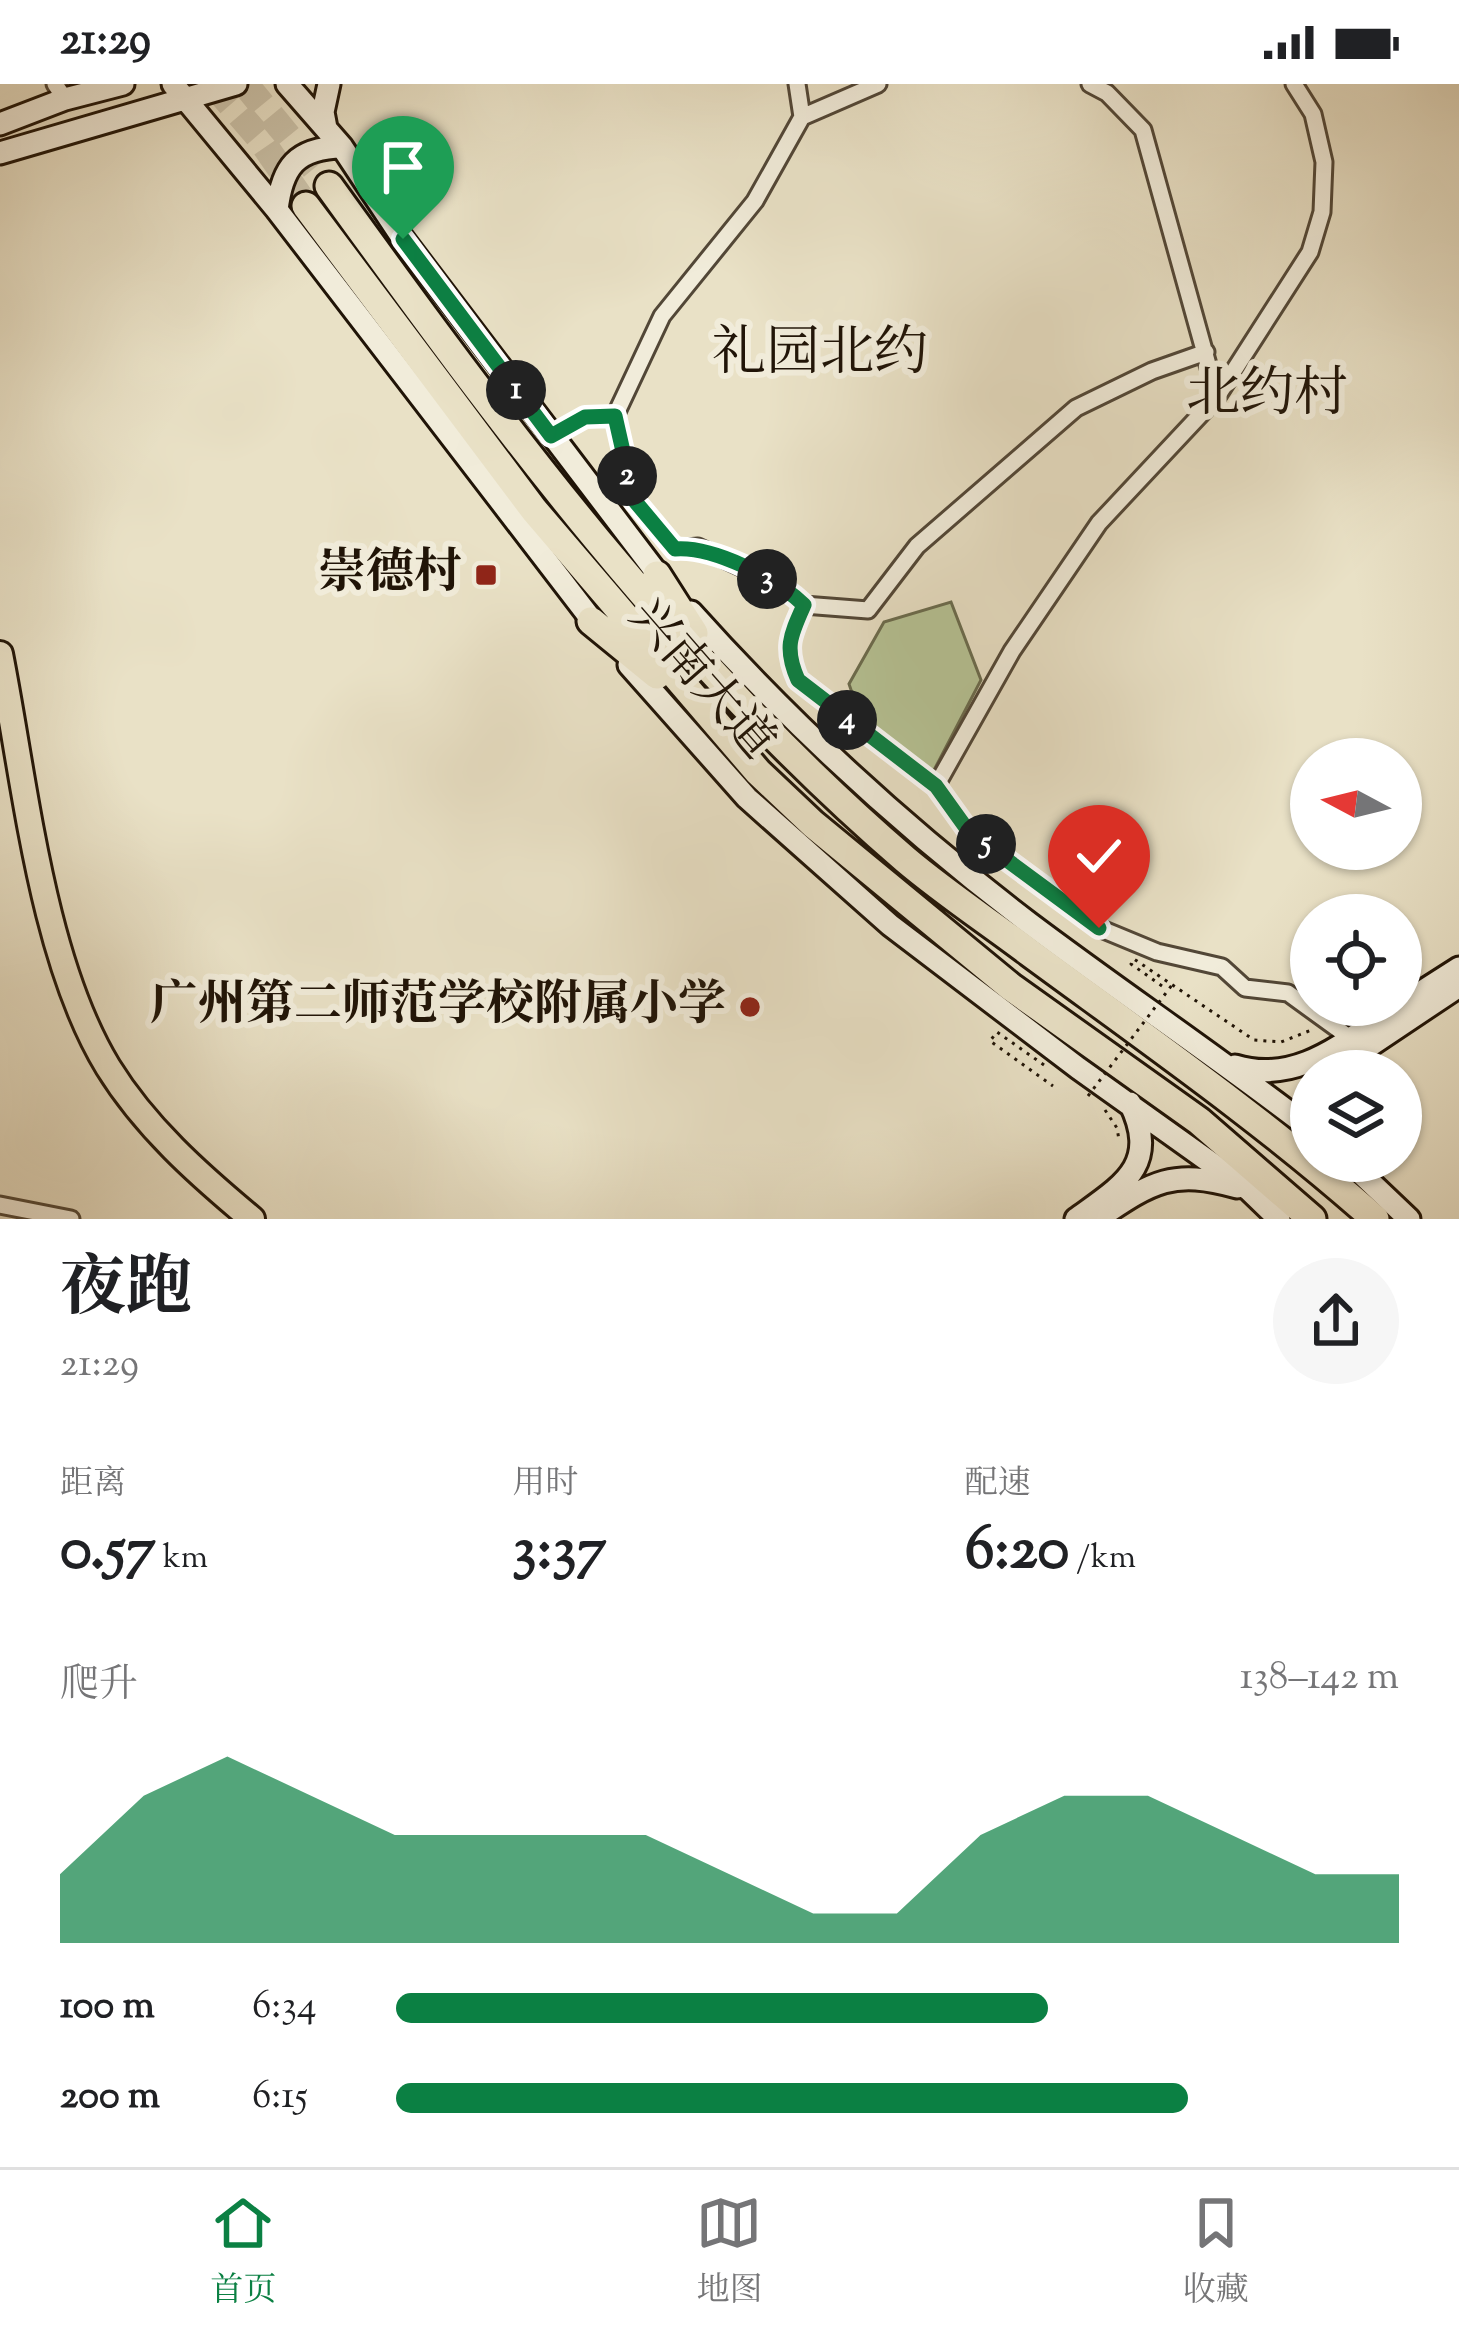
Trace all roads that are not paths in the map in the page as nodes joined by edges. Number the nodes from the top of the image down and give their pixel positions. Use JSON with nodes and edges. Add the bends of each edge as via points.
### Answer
{"nodes":[{"id":1,"x":123,"y":84,"type":"edge"},
{"id":2,"x":236,"y":84,"type":"edge"},
{"id":3,"x":287,"y":84,"type":"edge"},
{"id":4,"x":328,"y":84,"type":"edge"},
{"id":5,"x":797,"y":84,"type":"edge"},
{"id":6,"x":878,"y":84,"type":"edge"},
{"id":7,"x":1090,"y":84,"type":"edge"},
{"id":8,"x":1294,"y":84,"type":"edge"},
{"id":9,"x":179,"y":91,"type":"edge"},
{"id":10,"x":60,"y":92,"type":"edge"},
{"id":11,"x":802,"y":117,"type":"junction"},
{"id":12,"x":5,"y":122,"type":"edge"},
{"id":13,"x":326,"y":128,"type":"junction"},
{"id":14,"x":23,"y":144,"type":"junction"},
{"id":15,"x":342,"y":147,"type":"junction"},
{"id":16,"x":0,"y":153,"type":"edge"},
{"id":17,"x":328,"y":186,"type":"tunnel mouth"},
{"id":18,"x":291,"y":208,"type":"junction"},
{"id":19,"x":1206,"y":352,"type":"junction"},
{"id":20,"x":1217,"y":397,"type":"junction"},
{"id":21,"x":615,"y":416,"type":"junction"},
{"id":22,"x":551,"y":436,"type":"junction"},
{"id":23,"x":657,"y":575,"type":"junction"},
{"id":24,"x":804,"y":605,"type":"junction"},
{"id":25,"x":591,"y":621,"type":"junction"},
{"id":26,"x":0,"y":654,"type":"edge"},
{"id":27,"x":739,"y":703,"type":"junction"},
{"id":28,"x":706,"y":715,"type":"junction"},
{"id":29,"x":936,"y":786,"type":"junction"},
{"id":30,"x":1459,"y":968,"type":"edge"},
{"id":31,"x":1459,"y":986,"type":"edge"},
{"id":32,"x":1422,"y":992,"type":"edge"},
{"id":33,"x":1377,"y":1026,"type":"edge"},
{"id":34,"x":1357,"y":1043,"type":"junction"},
{"id":35,"x":1351,"y":1050,"type":"edge"},
{"id":36,"x":1226,"y":1063,"type":"junction"},
{"id":37,"x":1130,"y":1102,"type":"junction"},
{"id":38,"x":1290,"y":1113,"type":"edge"},
{"id":39,"x":1370,"y":1182,"type":"edge"},
{"id":40,"x":1249,"y":1190,"type":"junction"},
{"id":41,"x":0,"y":1205,"type":"edge"},
{"id":42,"x":71,"y":1219,"type":"edge"},
{"id":43,"x":252,"y":1219,"type":"edge"},
{"id":44,"x":1076,"y":1219,"type":"edge"},
{"id":45,"x":1097,"y":1219,"type":"edge"},
{"id":46,"x":1280,"y":1219,"type":"edge"},
{"id":47,"x":1312,"y":1219,"type":"edge"},
{"id":48,"x":1375,"y":1219,"type":"edge"},
{"id":49,"x":1409,"y":1219,"type":"edge"}],
"edges":[{"from":1,"to":10,"type":"main road"},
{"from":2,"to":9,"type":"main road"},
{"from":3,"to":13,"type":"main road","name":"兴南大道"},
{"from":4,"to":13,"type":"main road"},
{"from":5,"to":11,"type":"street"},
{"from":6,"to":11,"type":"street"},
{"from":7,"to":19,"type":"street","via":[[1143,130]]},
{"from":8,"to":20,"type":"street","via":[[1321,148],[1321,222]]},
{"from":9,"to":14,"type":"main road"},
{"from":9,"to":18,"type":"main road","name":"兴南大道"},
{"from":10,"to":12,"type":"main road"},
{"from":11,"to":21,"type":"street","via":[[755,201],[662,316]]},
{"from":12,"to":14,"type":"main road","via":[[24,129]]},
{"from":13,"to":15,"type":"main road","name":"兴南大道"},
{"from":14,"to":16,"type":"main road"},
{"from":15,"to":18,"type":"main road","via":[[322,147],[282,176]]},
{"from":15,"to":22,"type":"main road","name":"兴南大道"},
{"from":17,"to":27,"type":"highway","via":[[492,412]]},
{"from":18,"to":25,"type":"main road","name":"兴南大道"},
{"from":18,"to":28,"type":"highway"},
{"from":19,"to":20,"type":"street"},
{"from":19,"to":24,"type":"street","via":[[1076,408],[917,546],[868,610]]},
{"from":20,"to":29,"type":"street","via":[[1099,523],[1012,651]]},
{"from":21,"to":22,"type":"street","via":[[585,417]]},
{"from":21,"to":24,"type":"street","via":[[634,500],[675,549],[698,547],[786,588]]},
{"from":22,"to":23,"type":"main road","name":"兴南大道"},
{"from":23,"to":27,"type":"highway"},
{"from":23,"to":36,"type":"main road","name":"兴南大道","via":[[760,688],[935,849]]},
{"from":24,"to":29,"type":"street","via":[[788,657],[798,680]]},
{"from":25,"to":28,"type":"highway"},
{"from":25,"to":37,"type":"main road","name":"兴南大道","via":[[765,814],[890,926]]},
{"from":26,"to":43,"type":"main road","via":[[54,929],[83,1020],[154,1128]]},
{"from":27,"to":48,"type":"highway","via":[[911,864],[1206,1080]]},
{"from":28,"to":47,"type":"highway","via":[[831,838],[1011,987],[1199,1120]]},
{"from":29,"to":34,"type":"street","via":[[969,832],[1099,928],[1222,967],[1245,988],[1288,993]]},
{"from":30,"to":32,"type":"main road"},
{"from":31,"to":34,"type":"main road"},
{"from":33,"to":34,"type":"main road"},
{"from":34,"to":35,"type":"main road"},
{"from":34,"to":36,"type":"main road","via":[[1280,1073]]},
{"from":36,"to":38,"type":"main road","name":"兴南大道"},
{"from":37,"to":40,"type":"main road","name":"兴南大道"},
{"from":37,"to":44,"type":"main road","via":[[1143,1147],[1134,1174]]},
{"from":39,"to":49,"type":"main road"},
{"from":40,"to":45,"type":"main road","via":[[1175,1176]]},
{"from":40,"to":46,"type":"main road","name":"兴南大道"},
{"from":41,"to":42,"type":"street"}]}
